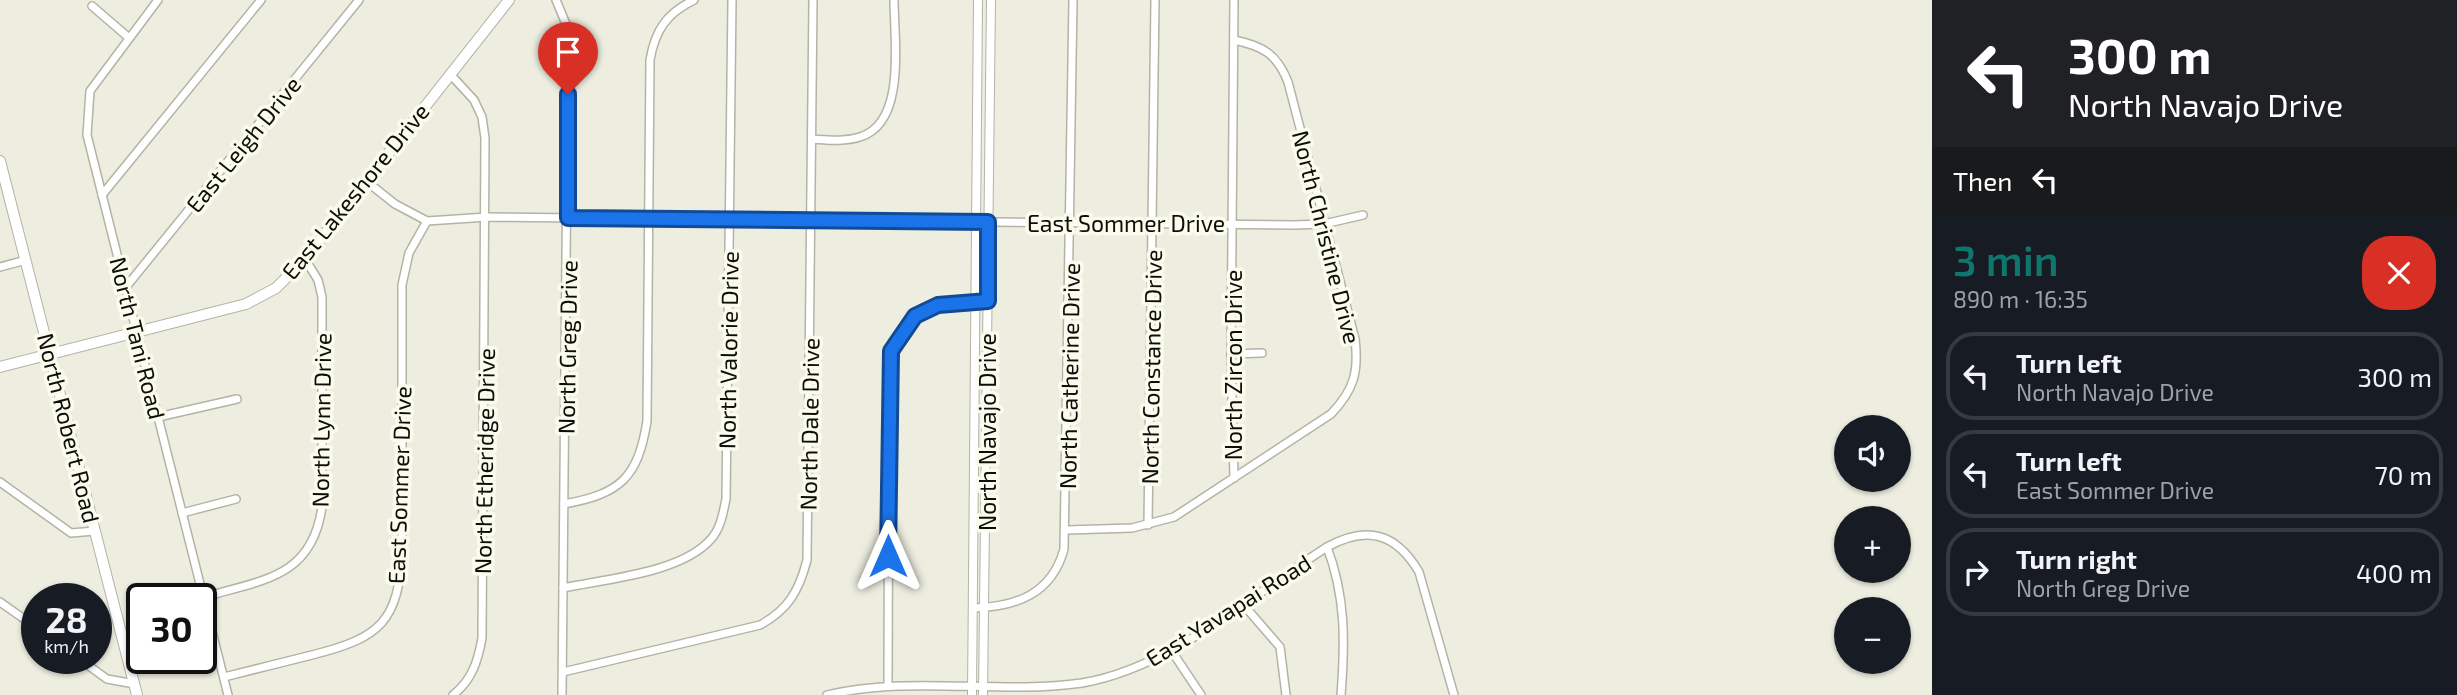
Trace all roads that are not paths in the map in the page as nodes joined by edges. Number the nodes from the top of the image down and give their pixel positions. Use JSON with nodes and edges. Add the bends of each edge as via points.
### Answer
{"nodes":[{"id":1,"x":158,"y":0,"type":"edge"},
{"id":2,"x":261,"y":0,"type":"edge"},
{"id":3,"x":359,"y":0,"type":"edge"},
{"id":4,"x":509,"y":0,"type":"edge"},
{"id":5,"x":556,"y":0,"type":"edge"},
{"id":6,"x":694,"y":0,"type":"edge"},
{"id":7,"x":732,"y":0,"type":"edge"},
{"id":8,"x":813,"y":0,"type":"edge"},
{"id":9,"x":894,"y":0,"type":"edge"},
{"id":10,"x":978,"y":0,"type":"edge"},
{"id":11,"x":991,"y":0,"type":"edge"},
{"id":12,"x":1073,"y":0,"type":"edge"},
{"id":13,"x":1155,"y":0,"type":"edge"},
{"id":14,"x":1234,"y":0,"type":"edge"},
{"id":15,"x":92,"y":6,"type":"dead end"},
{"id":16,"x":128,"y":37,"type":"junction"},
{"id":17,"x":1234,"y":40,"type":"junction"},
{"id":18,"x":450,"y":74,"type":"junction"},
{"id":19,"x":812,"y":139,"type":"junction"},
{"id":20,"x":0,"y":161,"type":"edge"},
{"id":21,"x":366,"y":181,"type":"junction"},
{"id":22,"x":102,"y":195,"type":"junction"},
{"id":23,"x":1363,"y":215,"type":"dead end"},
{"id":24,"x":487,"y":217,"type":"junction"},
{"id":25,"x":568,"y":218,"type":"junction"},
{"id":26,"x":649,"y":218,"type":"junction"},
{"id":27,"x":730,"y":218,"type":"junction"},
{"id":28,"x":811,"y":219,"type":"junction"},
{"id":29,"x":427,"y":221,"type":"junction"},
{"id":30,"x":976,"y":222,"type":"junction"},
{"id":31,"x":988,"y":222,"type":"junction"},
{"id":32,"x":1071,"y":222,"type":"junction"},
{"id":33,"x":1153,"y":223,"type":"junction"},
{"id":34,"x":1233,"y":223,"type":"junction"},
{"id":35,"x":1324,"y":224,"type":"junction"},
{"id":36,"x":305,"y":259,"type":"junction"},
{"id":37,"x":26,"y":260,"type":"junction"},
{"id":38,"x":0,"y":267,"type":"edge"},
{"id":39,"x":126,"y":287,"type":"junction"},
{"id":40,"x":975,"y":301,"type":"junction"},
{"id":41,"x":988,"y":301,"type":"junction"},
{"id":42,"x":136,"y":333,"type":"junction"},
{"id":43,"x":1262,"y":353,"type":"dead end"},
{"id":44,"x":50,"y":354,"type":"junction"},
{"id":45,"x":1231,"y":354,"type":"junction"},
{"id":46,"x":0,"y":366,"type":"edge"},
{"id":47,"x":237,"y":399,"type":"dead end"},
{"id":48,"x":158,"y":417,"type":"junction"},
{"id":49,"x":1234,"y":478,"type":"junction"},
{"id":50,"x":0,"y":482,"type":"edge"},
{"id":51,"x":236,"y":499,"type":"dead end"},
{"id":52,"x":564,"y":505,"type":"junction"},
{"id":53,"x":182,"y":513,"type":"junction"},
{"id":54,"x":1148,"y":525,"type":"junction"},
{"id":55,"x":1066,"y":530,"type":"junction"},
{"id":56,"x":95,"y":531,"type":"junction"},
{"id":57,"x":1327,"y":547,"type":"junction"},
{"id":58,"x":200,"y":583,"type":"edge"},
{"id":59,"x":563,"y":588,"type":"junction"},
{"id":60,"x":217,"y":593,"type":"edge"},
{"id":61,"x":0,"y":602,"type":"edge"},
{"id":62,"x":1242,"y":603,"type":"junction"},
{"id":63,"x":985,"y":607,"type":"junction"},
{"id":64,"x":973,"y":608,"type":"junction"},
{"id":65,"x":21,"y":617,"type":"edge"},
{"id":66,"x":217,"y":649,"type":"edge"},
{"id":67,"x":1171,"y":650,"type":"junction"},
{"id":68,"x":563,"y":672,"type":"junction"},
{"id":69,"x":100,"y":674,"type":"edge"},
{"id":70,"x":224,"y":677,"type":"junction"},
{"id":71,"x":888,"y":684,"type":"junction"},
{"id":72,"x":1052,"y":686,"type":"junction"},
{"id":73,"x":136,"y":690,"type":"edge"},
{"id":74,"x":972,"y":690,"type":"edge"},
{"id":75,"x":984,"y":691,"type":"edge"},
{"id":76,"x":228,"y":695,"type":"edge"},
{"id":77,"x":453,"y":695,"type":"edge"},
{"id":78,"x":562,"y":695,"type":"edge"},
{"id":79,"x":827,"y":695,"type":"edge"},
{"id":80,"x":1052,"y":695,"type":"edge"},
{"id":81,"x":1200,"y":695,"type":"edge"},
{"id":82,"x":1286,"y":695,"type":"edge"},
{"id":83,"x":1341,"y":695,"type":"edge"},
{"id":84,"x":1448,"y":695,"type":"edge"},
{"id":85,"x":1454,"y":695,"type":"edge"}],
"edges":[{"from":1,"to":16,"type":"street","name":"North Tani Road"},
{"from":2,"to":22,"type":"street"},
{"from":3,"to":39,"type":"street","name":"East Leigh Drive"},
{"from":4,"to":18,"type":"main road","name":"East Lakeshore Drive"},
{"from":5,"to":25,"type":"street","name":"North Greg Drive","via":[[568,44]]},
{"from":6,"to":26,"type":"street","via":[[674,11],[653,43]]},
{"from":7,"to":27,"type":"street","name":"North Valorie Drive"},
{"from":8,"to":19,"type":"street","name":"North Dale Drive"},
{"from":9,"to":19,"type":"street","via":[[891,110],[879,127],[864,136],[846,141]]},
{"from":10,"to":30,"type":"street","name":"North Navajo Drive"},
{"from":11,"to":31,"type":"street","name":"North Navajo Drive"},
{"from":12,"to":32,"type":"street","name":"North Catherine Drive"},
{"from":13,"to":33,"type":"street","name":"North Constance Drive"},
{"from":14,"to":17,"type":"street","name":"North Zircon Drive"},
{"from":15,"to":16,"type":"street"},
{"from":16,"to":22,"type":"street","name":"North Tani Road","via":[[90,91],[87,135]]},
{"from":17,"to":34,"type":"street","name":"North Zircon Drive"},
{"from":17,"to":35,"type":"street","name":"North Christine Drive","via":[[1258,45],[1282,66]]},
{"from":18,"to":21,"type":"main road","name":"East Lakeshore Drive"},
{"from":18,"to":24,"type":"street","name":"North Etheridge Drive","via":[[465,86],[482,117]]},
{"from":19,"to":28,"type":"street","name":"North Dale Drive"},
{"from":20,"to":37,"type":"main road","name":"North Robert Road"},
{"from":21,"to":29,"type":"street"},
{"from":21,"to":36,"type":"main road","name":"East Lakeshore Drive"},
{"from":22,"to":39,"type":"street","name":"North Tani Road"},
{"from":23,"to":35,"type":"street","name":"East Sommer Drive"},
{"from":24,"to":25,"type":"street","name":"East Sommer Drive"},
{"from":24,"to":29,"type":"street","name":"East Sommer Drive"},
{"from":24,"to":77,"type":"street","name":"North Etheridge Drive","via":[[482,638],[472,674]]},
{"from":25,"to":26,"type":"street","name":"East Sommer Drive"},
{"from":25,"to":52,"type":"street","name":"North Greg Drive"},
{"from":26,"to":27,"type":"street","name":"East Sommer Drive"},
{"from":26,"to":52,"type":"street","via":[[644,441],[627,480],[611,492]]},
{"from":27,"to":28,"type":"street","name":"East Sommer Drive"},
{"from":27,"to":59,"type":"street","name":"North Valorie Drive","via":[[726,499],[721,522],[699,550],[679,560]]},
{"from":28,"to":30,"type":"street","name":"East Sommer Drive"},
{"from":28,"to":68,"type":"street","name":"North Dale Drive","via":[[807,560],[793,600],[760,625]]},
{"from":29,"to":70,"type":"street","name":"East Sommer Drive","via":[[409,253],[402,285],[402,550],[399,589],[391,608],[369,636],[353,645]]},
{"from":30,"to":31,"type":"street","name":"East Sommer Drive"},
{"from":30,"to":40,"type":"street","name":"North Navajo Drive"},
{"from":31,"to":32,"type":"street","name":"East Sommer Drive"},
{"from":31,"to":41,"type":"street","name":"North Navajo Drive"},
{"from":32,"to":33,"type":"street","name":"East Sommer Drive"},
{"from":32,"to":55,"type":"street","name":"North Catherine Drive"},
{"from":33,"to":34,"type":"street","name":"East Sommer Drive"},
{"from":33,"to":54,"type":"street","name":"North Constance Drive"},
{"from":34,"to":35,"type":"street","name":"East Sommer Drive"},
{"from":34,"to":45,"type":"street","name":"North Zircon Drive"},
{"from":35,"to":49,"type":"street","name":"North Christine Drive","via":[[1355,339],[1356,377],[1347,397],[1331,414]]},
{"from":36,"to":42,"type":"main road","name":"East Lakeshore Drive","via":[[262,297]]},
{"from":36,"to":60,"type":"street","name":"North Lynn Drive","via":[[322,297],[319,527],[311,544],[283,574]]},
{"from":37,"to":38,"type":"street"},
{"from":37,"to":44,"type":"main road","name":"North Robert Road"},
{"from":39,"to":42,"type":"street","name":"North Tani Road"},
{"from":40,"to":41,"type":"street"},
{"from":40,"to":64,"type":"street","name":"North Navajo Drive"},
{"from":40,"to":71,"type":"street","via":[[938,305],[915,316],[891,351]]},
{"from":41,"to":63,"type":"street","name":"North Navajo Drive"},
{"from":42,"to":44,"type":"main road","name":"East Lakeshore Drive"},
{"from":42,"to":48,"type":"street","name":"North Tani Road"},
{"from":43,"to":45,"type":"street"},
{"from":44,"to":46,"type":"main road","name":"East Lakeshore Drive"},
{"from":44,"to":56,"type":"main road","name":"North Robert Road"},
{"from":45,"to":49,"type":"street","name":"North Zircon Drive"},
{"from":47,"to":48,"type":"street"},
{"from":48,"to":53,"type":"street","name":"North Tani Road"},
{"from":49,"to":54,"type":"street","name":"North Christine Drive","via":[[1174,517]]},
{"from":50,"to":56,"type":"street","via":[[71,533]]},
{"from":51,"to":53,"type":"street"},
{"from":52,"to":59,"type":"street","name":"North Greg Drive"},
{"from":53,"to":58,"type":"street","name":"North Tani Road"},
{"from":54,"to":55,"type":"street","name":"North Christine Drive"},
{"from":55,"to":63,"type":"street","name":"North Catherine Drive","via":[[1061,563],[1037,592],[1021,602]]},
{"from":56,"to":73,"type":"main road","name":"North Robert Road"},
{"from":57,"to":62,"type":"street","name":"East Yavapai Road"},
{"from":57,"to":83,"type":"street","via":[[1345,622]]},
{"from":57,"to":85,"type":"street","name":"East Yavapai Road","via":[[1360,534],[1402,549],[1419,572]]},
{"from":59,"to":68,"type":"street","name":"North Greg Drive"},
{"from":61,"to":65,"type":"street"},
{"from":62,"to":67,"type":"street","name":"East Yavapai Road"},
{"from":62,"to":82,"type":"street","via":[[1272,635],[1284,656]]},
{"from":63,"to":64,"type":"street","name":"North Catherine Drive"},
{"from":63,"to":75,"type":"street","name":"North Navajo Drive"},
{"from":64,"to":74,"type":"street","name":"North Navajo Drive"},
{"from":66,"to":70,"type":"street","name":"North Tani Road"},
{"from":67,"to":72,"type":"street","name":"East Yavapai Road","via":[[1107,677]]},
{"from":67,"to":81,"type":"street"},
{"from":68,"to":78,"type":"street","name":"North Greg Drive"},
{"from":69,"to":73,"type":"street"},
{"from":70,"to":76,"type":"street","name":"North Tani Road"},
{"from":71,"to":74,"type":"street","name":"East Yavapai Road"},
{"from":71,"to":79,"type":"street","name":"East Yavapai Road"},
{"from":72,"to":75,"type":"street","name":"East Yavapai Road"},
{"from":72,"to":80,"type":"street"},
{"from":74,"to":75,"type":"street","name":"East Yavapai Road"},
{"from":84,"to":85,"type":"street"}]}
